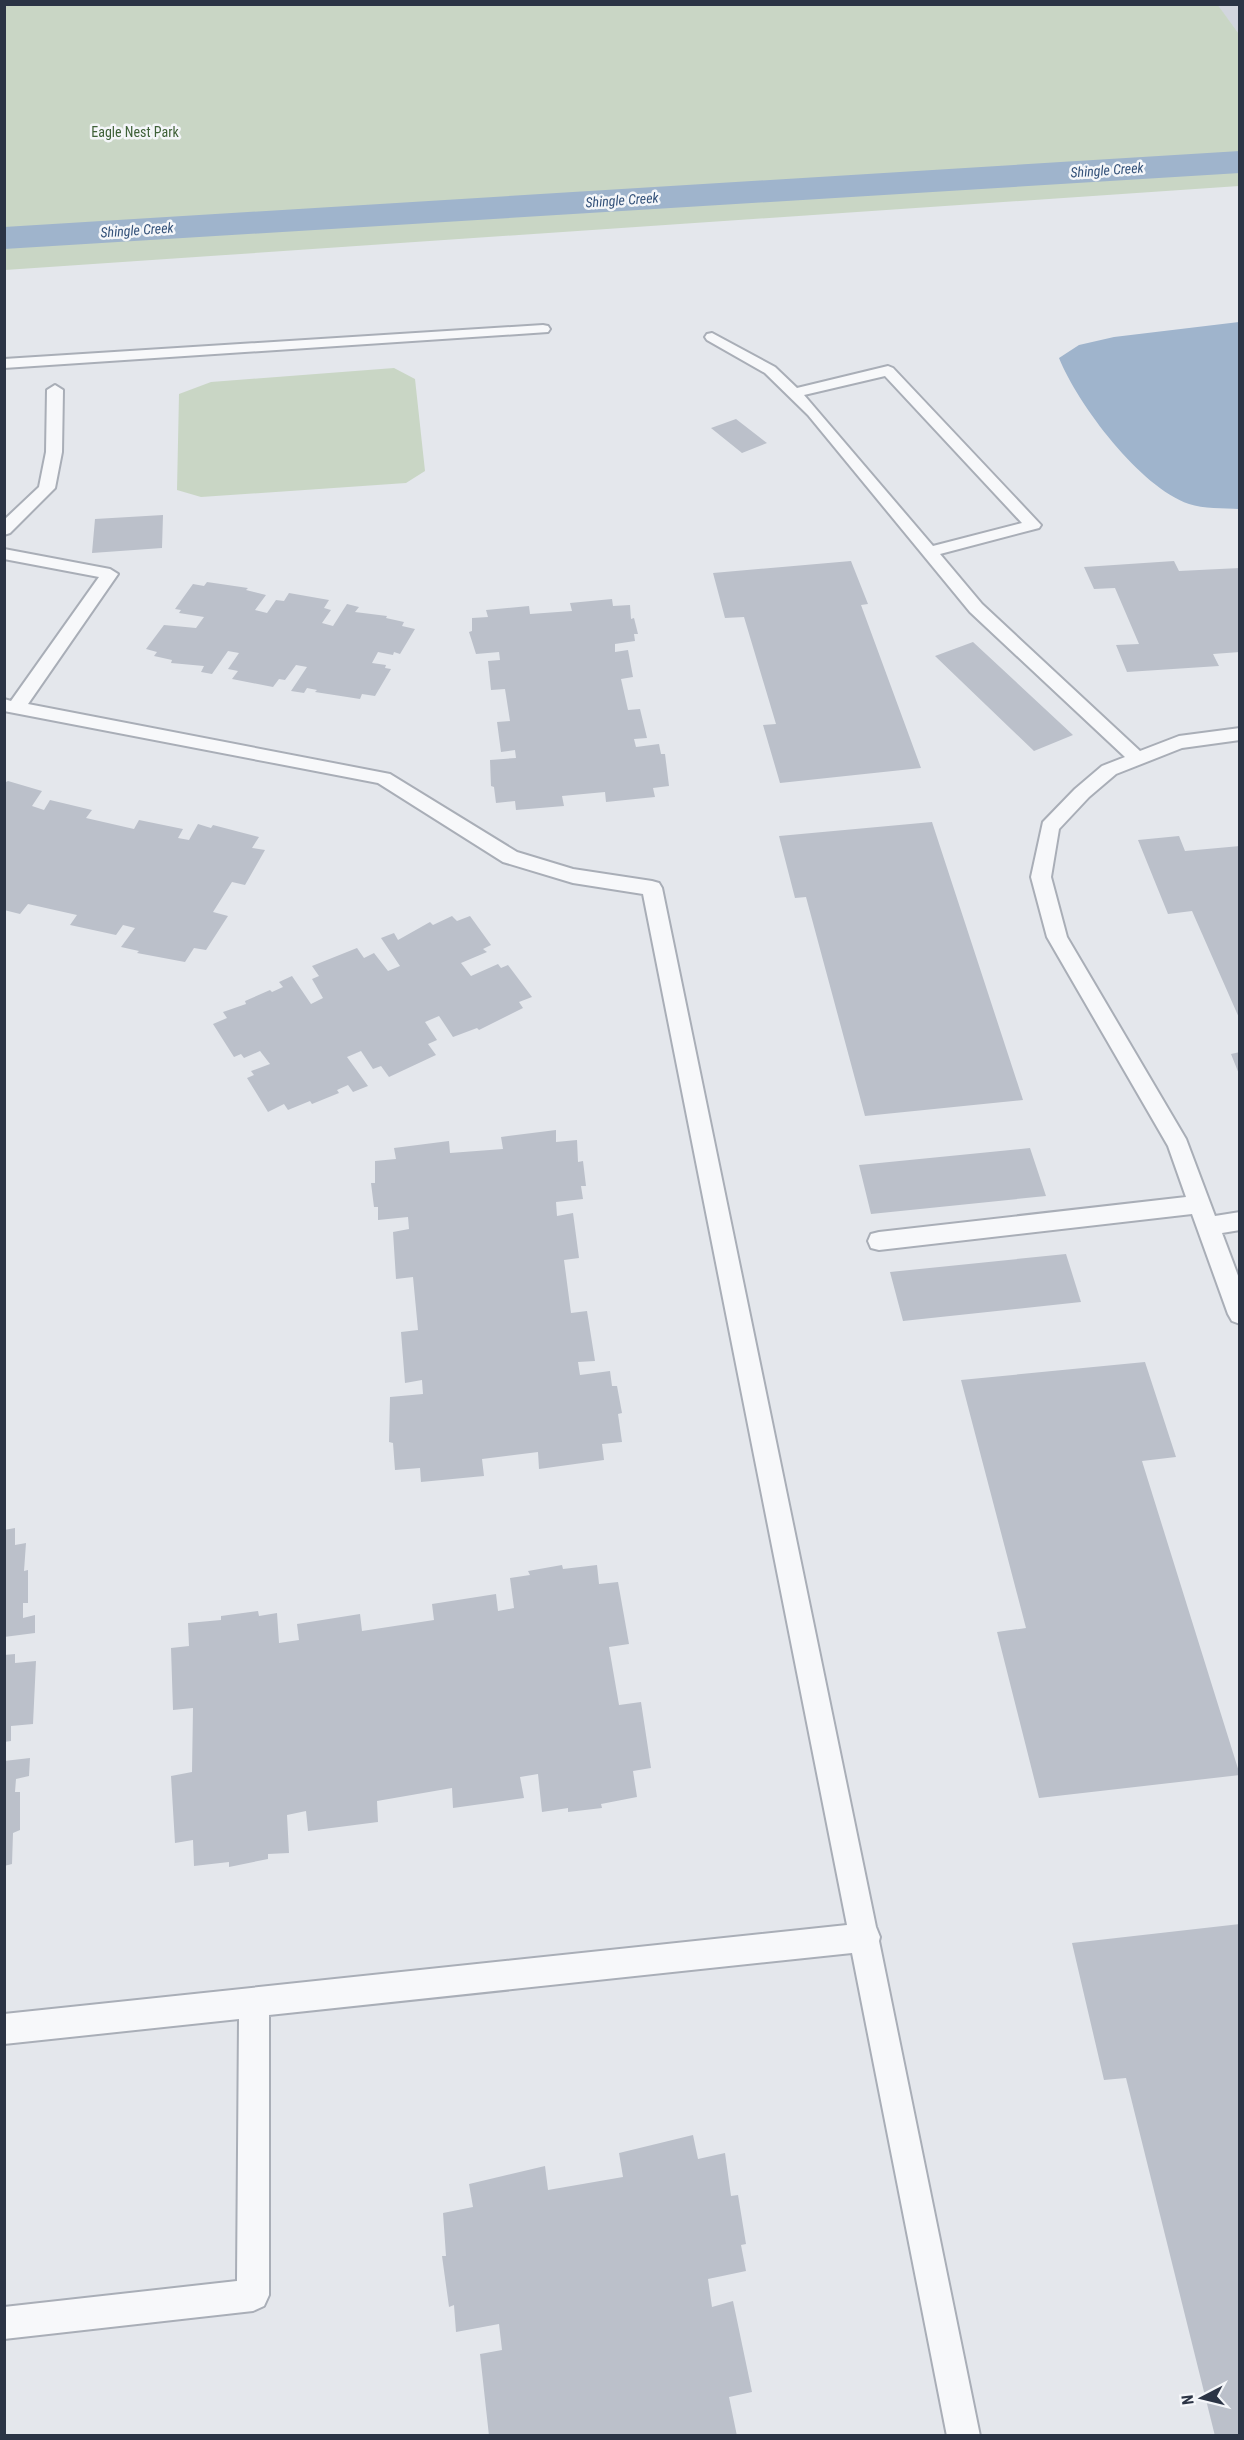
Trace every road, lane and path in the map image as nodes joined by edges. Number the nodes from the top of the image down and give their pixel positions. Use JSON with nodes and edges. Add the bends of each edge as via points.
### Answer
{"nodes":[{"id":1,"x":543,"y":328,"type":"dead end"},
{"id":2,"x":712,"y":337,"type":"dead end"},
{"id":3,"x":4,"y":364,"type":"edge"},
{"id":4,"x":55,"y":390,"type":"dead end"},
{"id":5,"x":793,"y":393,"type":"junction"},
{"id":6,"x":4,"y":530,"type":"edge"},
{"id":7,"x":928,"y":552,"type":"junction"},
{"id":8,"x":4,"y":554,"type":"edge"},
{"id":9,"x":10,"y":706,"type":"edge"},
{"id":10,"x":1239,"y":734,"type":"edge"},
{"id":11,"x":1138,"y":759,"type":"junction"},
{"id":12,"x":1199,"y":1204,"type":"junction"},
{"id":13,"x":1239,"y":1221,"type":"edge"},
{"id":14,"x":1208,"y":1226,"type":"junction"},
{"id":15,"x":879,"y":1241,"type":"dead end"},
{"id":16,"x":1239,"y":1314,"type":"edge"},
{"id":17,"x":866,"y":1937,"type":"junction"},
{"id":18,"x":254,"y":2002,"type":"junction"},
{"id":19,"x":4,"y":2029,"type":"edge"},
{"id":20,"x":4,"y":2323,"type":"edge"},
{"id":21,"x":964,"y":2436,"type":"edge"}],
"edges":[{"from":1,"to":3,"type":"lane"},
{"from":2,"to":5,"type":"lane","via":[[771,370]]},
{"from":4,"to":6,"type":"lane","via":[[54,452],[47,488]]},
{"from":5,"to":7,"type":"lane"},
{"from":5,"to":7,"type":"lane","via":[[888,371],[1033,525]]},
{"from":7,"to":11,"type":"lane","via":[[976,608]]},
{"from":8,"to":9,"type":"lane","via":[[110,574]]},
{"from":9,"to":17,"type":"lane","via":[[383,778],[510,856],[573,876],[652,888]]},
{"from":10,"to":11,"type":"lane","via":[[1179,742]]},
{"from":11,"to":12,"type":"lane","via":[[1109,770],[1050,828],[1041,877],[1057,937],[1178,1145]]},
{"from":12,"to":14,"type":"lane"},
{"from":12,"to":15,"type":"lane"},
{"from":13,"to":14,"type":"lane"},
{"from":14,"to":16,"type":"lane"},
{"from":17,"to":18,"type":"lane"},
{"from":17,"to":21,"type":"lane"},
{"from":18,"to":19,"type":"lane"},
{"from":18,"to":20,"type":"lane","via":[[253,2295]]}]}
